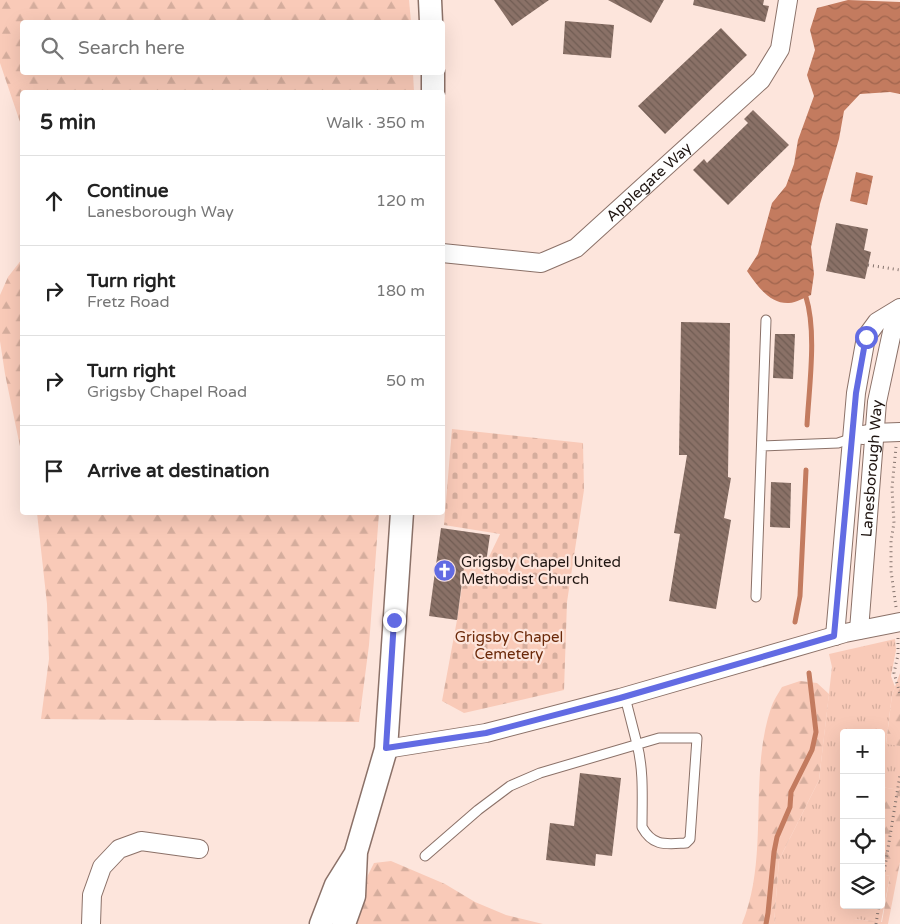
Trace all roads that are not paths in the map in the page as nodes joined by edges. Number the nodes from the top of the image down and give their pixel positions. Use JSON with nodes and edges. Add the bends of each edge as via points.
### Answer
{"nodes":[{"id":1,"x":430,"y":0,"type":"edge"},
{"id":2,"x":788,"y":0,"type":"edge"},
{"id":3,"x":431,"y":20,"type":"edge"},
{"id":4,"x":434,"y":75,"type":"edge"},
{"id":5,"x":433,"y":90,"type":"edge"},
{"id":6,"x":445,"y":254,"type":"edge"},
{"id":7,"x":900,"y":307,"type":"edge"},
{"id":8,"x":766,"y":320,"type":"dead end"},
{"id":9,"x":873,"y":432,"type":"junction"},
{"id":10,"x":900,"y":432,"type":"edge"},
{"id":11,"x":853,"y":438,"type":"junction"},
{"id":12,"x":762,"y":446,"type":"junction"},
{"id":13,"x":402,"y":515,"type":"edge"},
{"id":14,"x":844,"y":537,"type":"junction"},
{"id":15,"x":866,"y":539,"type":"junction"},
{"id":16,"x":756,"y":596,"type":"dead end"},
{"id":17,"x":898,"y":622,"type":"edge"},
{"id":18,"x":859,"y":630,"type":"junction"},
{"id":19,"x":834,"y":636,"type":"junction"},
{"id":20,"x":624,"y":697,"type":"junction"},
{"id":21,"x":637,"y":744,"type":"junction"},
{"id":22,"x":386,"y":748,"type":"junction"},
{"id":23,"x":199,"y":849,"type":"dead end"},
{"id":24,"x":356,"y":852,"type":"junction"},
{"id":25,"x":425,"y":856,"type":"dead end"},
{"id":26,"x":91,"y":924,"type":"edge"},
{"id":27,"x":321,"y":924,"type":"edge"},
{"id":28,"x":344,"y":924,"type":"edge"}],
"edges":[{"from":1,"to":3,"type":"street"},
{"from":2,"to":6,"type":"street","name":"Applegate Way","via":[[780,49],[761,80],[576,248],[541,263]]},
{"from":4,"to":5,"type":"street"},
{"from":7,"to":9,"type":"street","name":"Lanesborough Way","via":[[892,332]]},
{"from":7,"to":11,"type":"street","name":"Lanesborough Way","via":[[877,322],[866,337],[856,393]]},
{"from":8,"to":12,"type":"lane"},
{"from":9,"to":10,"type":"street"},
{"from":9,"to":11,"type":"street"},
{"from":9,"to":15,"type":"street","name":"Lanesborough Way"},
{"from":11,"to":12,"type":"lane","via":[[838,443]]},
{"from":11,"to":14,"type":"street","name":"Lanesborough Way"},
{"from":12,"to":16,"type":"lane"},
{"from":13,"to":22,"type":"street"},
{"from":14,"to":15,"type":"street"},
{"from":14,"to":19,"type":"street","name":"Lanesborough Way"},
{"from":15,"to":18,"type":"street","name":"Lanesborough Way"},
{"from":17,"to":18,"type":"street"},
{"from":18,"to":19,"type":"street"},
{"from":19,"to":20,"type":"street"},
{"from":20,"to":21,"type":"lane"},
{"from":20,"to":22,"type":"street","via":[[486,733]]},
{"from":21,"to":21,"type":"lane","via":[[642,767],[642,827],[654,841],[686,843],[690,840],[696,738],[659,738]]},
{"from":21,"to":25,"type":"lane","via":[[540,773],[510,786]]},
{"from":22,"to":24,"type":"street"},
{"from":23,"to":26,"type":"street","via":[[141,841],[119,849],[102,868],[92,896]]},
{"from":24,"to":27,"type":"street","via":[[336,885]]},
{"from":24,"to":28,"type":"street","via":[[354,896]]}]}
